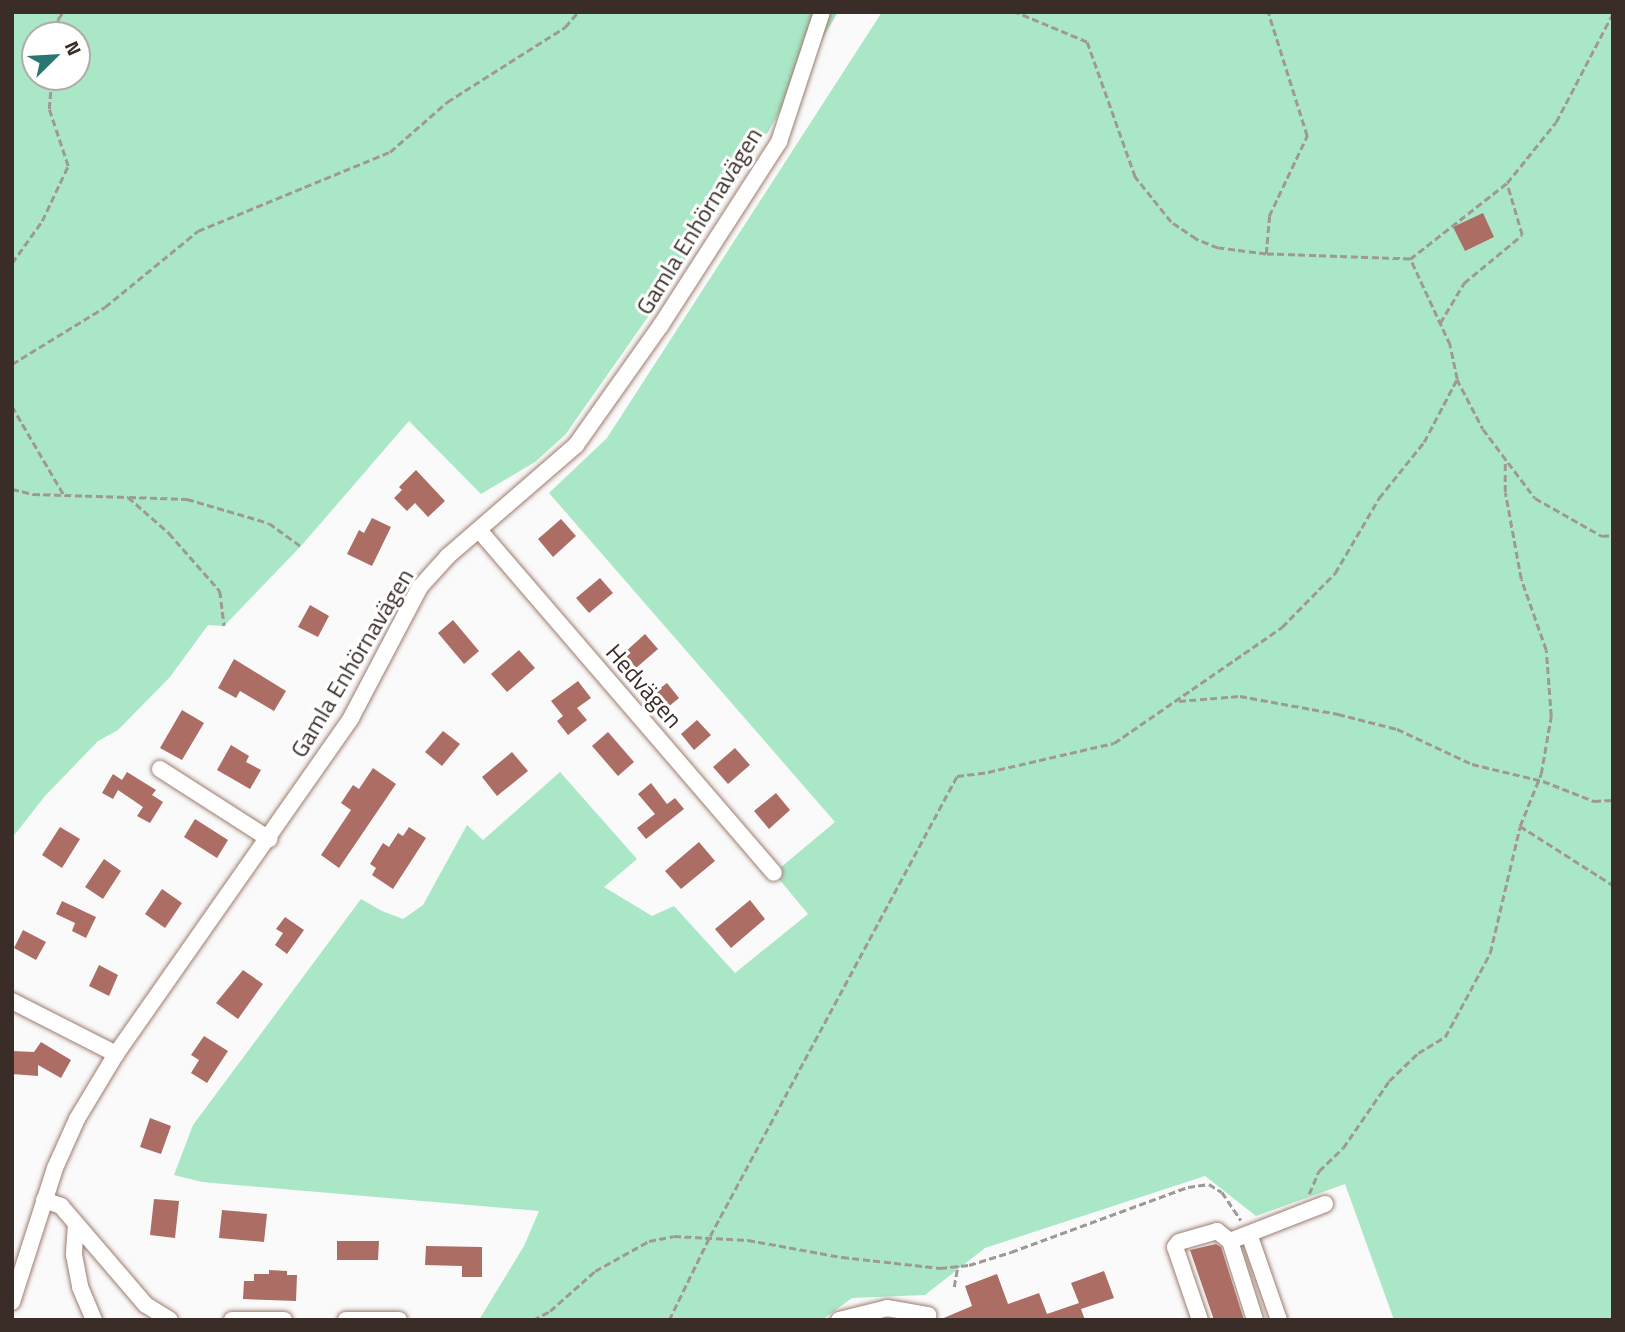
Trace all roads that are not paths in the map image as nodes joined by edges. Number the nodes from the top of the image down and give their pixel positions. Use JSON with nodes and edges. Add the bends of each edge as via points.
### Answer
{"nodes":[{"id":1,"x":822,"y":12,"type":"edge"},
{"id":2,"x":479,"y":530,"type":"junction"},
{"id":3,"x":160,"y":769,"type":"dead end"},
{"id":4,"x":269,"y":839,"type":"junction"},
{"id":5,"x":774,"y":873,"type":"dead end"},
{"id":6,"x":12,"y":1001,"type":"edge"},
{"id":7,"x":116,"y":1054,"type":"junction"},
{"id":8,"x":44,"y":1200,"type":"junction"},
{"id":9,"x":1325,"y":1204,"type":"dead end"},
{"id":10,"x":76,"y":1224,"type":"junction"},
{"id":11,"x":1247,"y":1231,"type":"junction"},
{"id":12,"x":1230,"y":1241,"type":"junction"},
{"id":13,"x":12,"y":1302,"type":"edge"},
{"id":14,"x":928,"y":1315,"type":"dead end"},
{"id":15,"x":94,"y":1320,"type":"edge"},
{"id":16,"x":170,"y":1320,"type":"edge"},
{"id":17,"x":232,"y":1320,"type":"edge"},
{"id":18,"x":284,"y":1320,"type":"edge"},
{"id":19,"x":346,"y":1320,"type":"edge"},
{"id":20,"x":399,"y":1320,"type":"edge"},
{"id":21,"x":839,"y":1320,"type":"edge"},
{"id":22,"x":1200,"y":1320,"type":"edge"},
{"id":23,"x":1255,"y":1320,"type":"edge"},
{"id":24,"x":1279,"y":1320,"type":"edge"}],
"edges":[{"from":1,"to":2,"type":"street","name":"Gamla Enhörnavägen","via":[[779,142],[661,325],[576,445]]},
{"from":2,"to":4,"type":"street","name":"Gamla Enhörnavägen","via":[[420,587],[351,718]]},
{"from":2,"to":5,"type":"street","name":"Hedvägen"},
{"from":3,"to":4,"type":"street"},
{"from":4,"to":7,"type":"street","name":"Gamla Enhörnavägen"},
{"from":6,"to":7,"type":"street"},
{"from":7,"to":8,"type":"street","name":"Gamla Enhörnavägen","via":[[77,1119]]},
{"from":8,"to":10,"type":"street","via":[[61,1206]]},
{"from":8,"to":13,"type":"street","name":"Gamla Enhörnavägen"},
{"from":9,"to":11,"type":"street"},
{"from":10,"to":15,"type":"street","via":[[76,1266]]},
{"from":10,"to":16,"type":"street","via":[[146,1305]]},
{"from":11,"to":12,"type":"street"},
{"from":11,"to":24,"type":"street"},
{"from":12,"to":22,"type":"street","via":[[1217,1231],[1175,1247]]},
{"from":12,"to":23,"type":"street"},
{"from":14,"to":21,"type":"street","via":[[887,1308]]},
{"from":17,"to":18,"type":"street"},
{"from":19,"to":20,"type":"street"}]}
